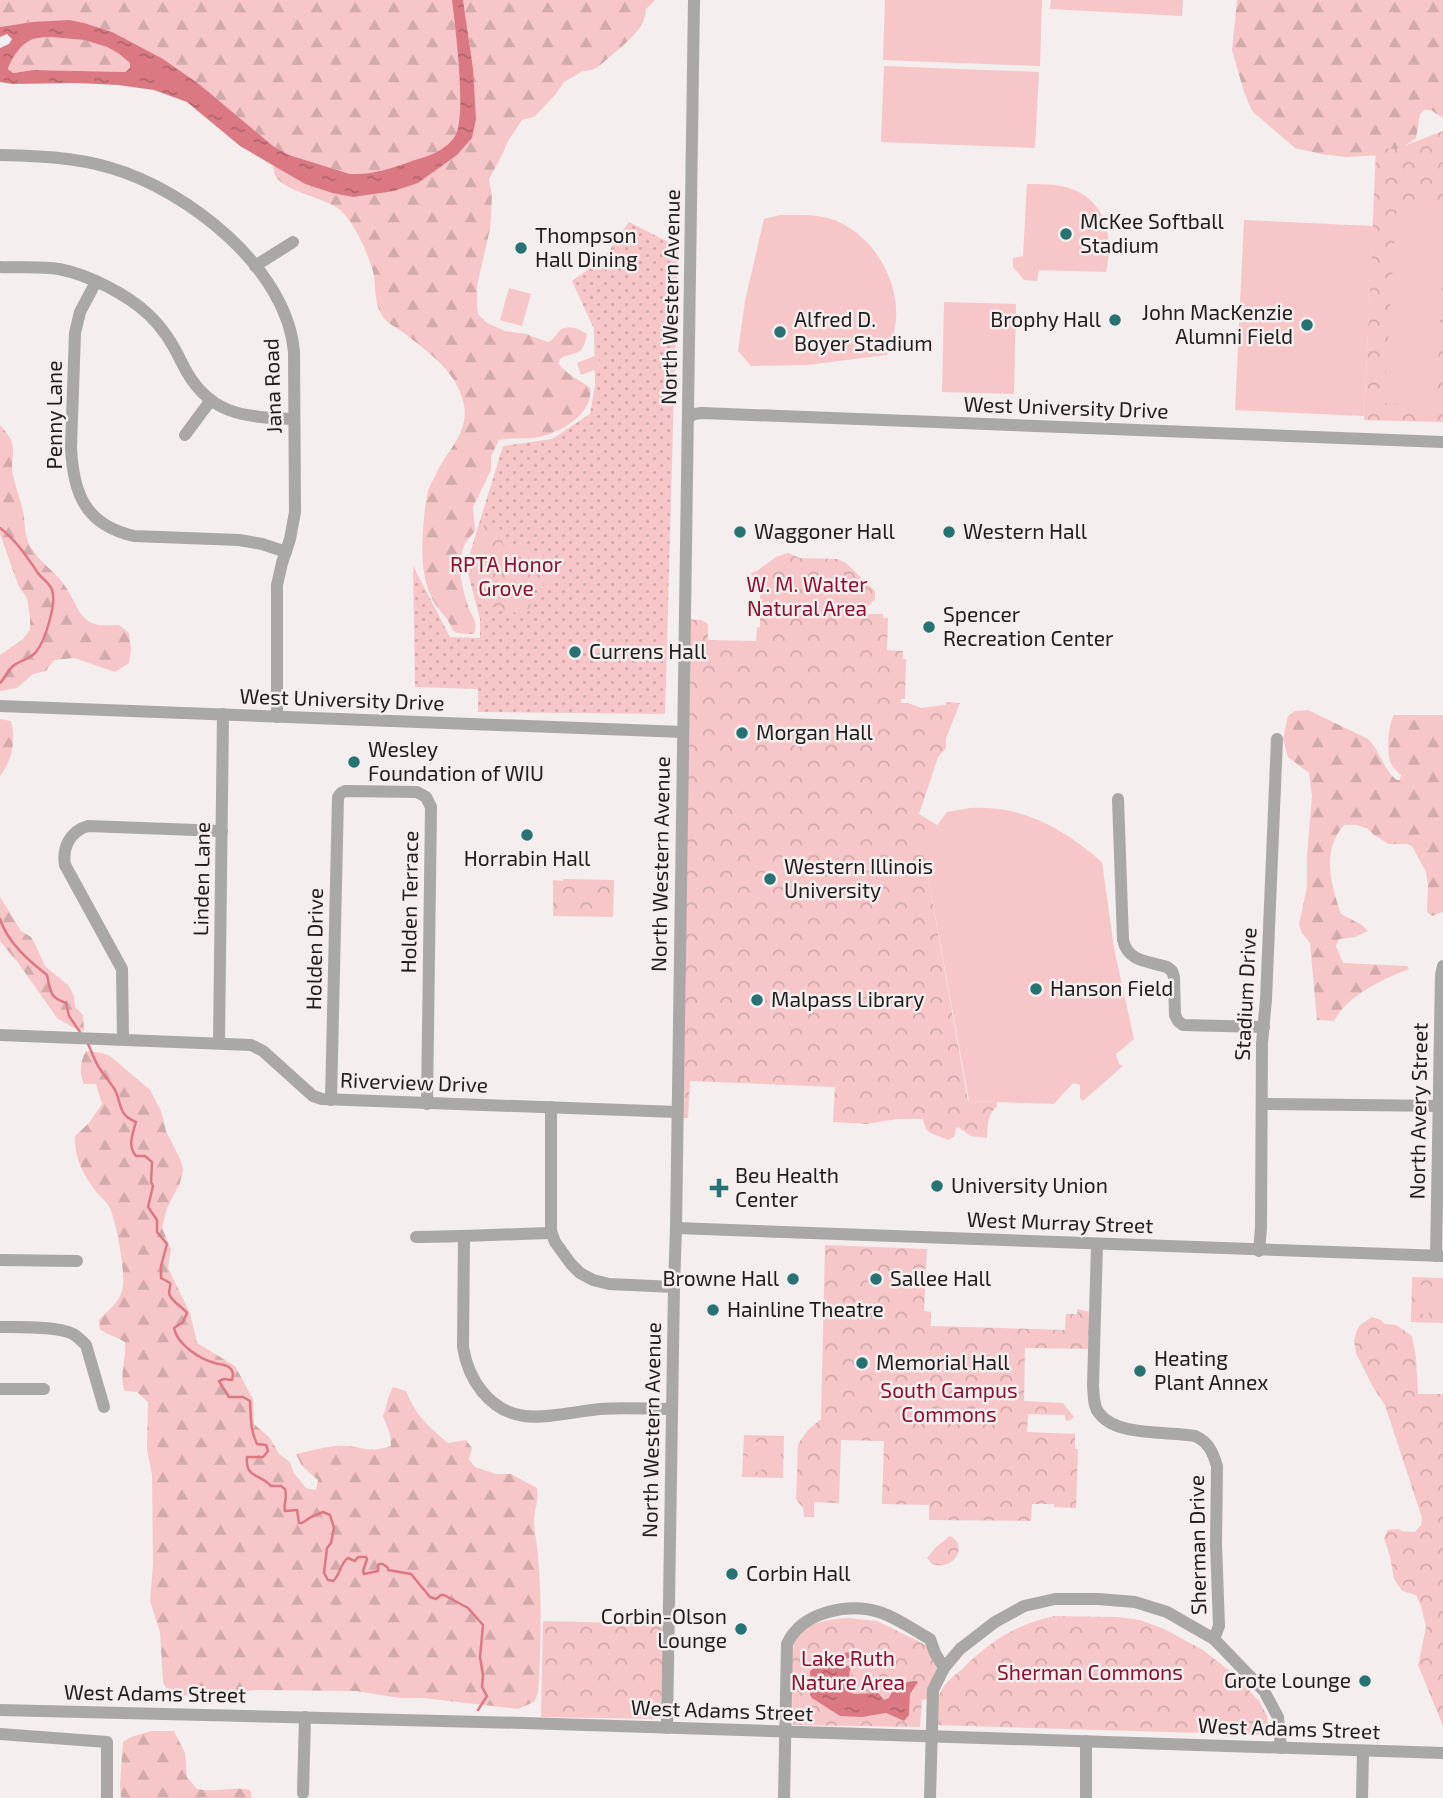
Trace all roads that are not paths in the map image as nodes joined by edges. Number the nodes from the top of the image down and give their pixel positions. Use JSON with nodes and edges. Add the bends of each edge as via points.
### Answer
{"nodes":[{"id":1,"x":694,"y":0,"type":"edge"},
{"id":2,"x":0,"y":155,"type":"edge"},
{"id":3,"x":293,"y":242,"type":"dead end"},
{"id":4,"x":255,"y":266,"type":"junction"},
{"id":5,"x":0,"y":267,"type":"edge"},
{"id":6,"x":96,"y":282,"type":"junction"},
{"id":7,"x":211,"y":400,"type":"junction"},
{"id":8,"x":689,"y":417,"type":"junction"},
{"id":9,"x":294,"y":419,"type":"junction"},
{"id":10,"x":185,"y":435,"type":"dead end"},
{"id":11,"x":1443,"y":442,"type":"edge"},
{"id":12,"x":286,"y":552,"type":"junction"},
{"id":13,"x":0,"y":706,"type":"edge"},
{"id":14,"x":223,"y":714,"type":"junction"},
{"id":15,"x":277,"y":717,"type":"junction"},
{"id":16,"x":682,"y":732,"type":"junction"},
{"id":17,"x":1277,"y":739,"type":"dead end"},
{"id":18,"x":337,"y":799,"type":"joint"},
{"id":19,"x":1118,"y":799,"type":"dead end"},
{"id":20,"x":222,"y":831,"type":"junction"},
{"id":21,"x":1443,"y":966,"type":"edge"},
{"id":22,"x":1264,"y":1027,"type":"junction"},
{"id":23,"x":0,"y":1035,"type":"edge"},
{"id":24,"x":122,"y":1039,"type":"junction"},
{"id":25,"x":219,"y":1044,"type":"junction"},
{"id":26,"x":331,"y":1100,"type":"junction"},
{"id":27,"x":427,"y":1104,"type":"junction"},
{"id":28,"x":1262,"y":1104,"type":"junction"},
{"id":29,"x":1441,"y":1106,"type":"edge"},
{"id":30,"x":551,"y":1107,"type":"junction"},
{"id":31,"x":677,"y":1112,"type":"junction"},
{"id":32,"x":676,"y":1228,"type":"junction"},
{"id":33,"x":551,"y":1233,"type":"junction"},
{"id":34,"x":416,"y":1237,"type":"dead end"},
{"id":35,"x":464,"y":1237,"type":"junction"},
{"id":36,"x":1097,"y":1244,"type":"junction"},
{"id":37,"x":1259,"y":1251,"type":"junction"},
{"id":38,"x":1440,"y":1256,"type":"edge"},
{"id":39,"x":0,"y":1260,"type":"edge"},
{"id":40,"x":77,"y":1261,"type":"dead end"},
{"id":41,"x":674,"y":1287,"type":"junction"},
{"id":42,"x":0,"y":1327,"type":"edge"},
{"id":43,"x":0,"y":1388,"type":"edge"},
{"id":44,"x":44,"y":1389,"type":"dead end"},
{"id":45,"x":104,"y":1407,"type":"dead end"},
{"id":46,"x":671,"y":1409,"type":"junction"},
{"id":47,"x":1214,"y":1639,"type":"junction"},
{"id":48,"x":944,"y":1668,"type":"junction"},
{"id":49,"x":0,"y":1710,"type":"edge"},
{"id":50,"x":305,"y":1717,"type":"junction"},
{"id":51,"x":667,"y":1728,"type":"junction"},
{"id":52,"x":784,"y":1732,"type":"junction"},
{"id":53,"x":0,"y":1734,"type":"edge"},
{"id":54,"x":930,"y":1736,"type":"junction"},
{"id":55,"x":1086,"y":1741,"type":"junction"},
{"id":56,"x":1281,"y":1748,"type":"junction"},
{"id":57,"x":1363,"y":1751,"type":"junction"},
{"id":58,"x":1443,"y":1753,"type":"edge"},
{"id":59,"x":303,"y":1793,"type":"dead end"},
{"id":60,"x":107,"y":1798,"type":"edge"},
{"id":61,"x":784,"y":1798,"type":"edge"},
{"id":62,"x":930,"y":1798,"type":"edge"},
{"id":63,"x":1086,"y":1798,"type":"edge"},
{"id":64,"x":1362,"y":1798,"type":"edge"}],
"edges":[{"from":1,"to":8,"type":"street","name":"North Western Avenue"},
{"from":2,"to":4,"type":"street","name":"Jana Road","via":[[78,160],[143,180],[209,220]]},
{"from":3,"to":4,"type":"street"},
{"from":4,"to":9,"type":"street","name":"Jana Road","via":[[278,299],[291,330]]},
{"from":5,"to":6,"type":"street","via":[[56,269]]},
{"from":6,"to":7,"type":"street","via":[[151,316],[173,343],[194,383]]},
{"from":6,"to":12,"type":"street","name":"Penny Lane","via":[[75,333],[71,447],[77,489],[91,513],[134,537],[239,540]]},
{"from":7,"to":9,"type":"street","via":[[246,416]]},
{"from":7,"to":10,"type":"street"},
{"from":8,"to":11,"type":"street","name":"West University Drive","via":[[702,413]]},
{"from":8,"to":16,"type":"street","name":"North Western Avenue"},
{"from":9,"to":12,"type":"street","name":"Jana Road","via":[[295,512]]},
{"from":12,"to":15,"type":"street","name":"Jana Road","via":[[276,597]]},
{"from":13,"to":14,"type":"street","name":"West University Drive"},
{"from":14,"to":15,"type":"street","name":"West University Drive"},
{"from":14,"to":20,"type":"street","name":"Linden Lane"},
{"from":15,"to":16,"type":"street","name":"West University Drive"},
{"from":16,"to":31,"type":"street","name":"North Western Avenue"},
{"from":17,"to":22,"type":"street","name":"Stadium Drive"},
{"from":18,"to":26,"type":"street","name":"Holden Drive"},
{"from":18,"to":27,"type":"street","name":"Holden Terrace","via":[[345,791],[417,792],[430,803]]},
{"from":19,"to":22,"type":"street","via":[[1126,949],[1132,957],[1172,971],[1175,1015],[1183,1025]]},
{"from":20,"to":24,"type":"street","via":[[88,827],[79,829],[67,843],[65,866],[122,969]]},
{"from":20,"to":25,"type":"street","name":"Linden Lane"},
{"from":21,"to":29,"type":"street","name":"North Avery Street"},
{"from":22,"to":28,"type":"street","name":"Stadium Drive"},
{"from":23,"to":24,"type":"street","name":"Riverview Drive"},
{"from":24,"to":25,"type":"street","name":"Riverview Drive"},
{"from":25,"to":26,"type":"street","name":"Riverview Drive","via":[[257,1048],[313,1096]]},
{"from":26,"to":27,"type":"street","name":"Riverview Drive"},
{"from":27,"to":30,"type":"street","name":"Riverview Drive"},
{"from":28,"to":29,"type":"street"},
{"from":28,"to":37,"type":"street","name":"Stadium Drive"},
{"from":29,"to":38,"type":"street","name":"North Avery Street"},
{"from":30,"to":31,"type":"street","name":"Riverview Drive"},
{"from":30,"to":33,"type":"street"},
{"from":31,"to":32,"type":"street","name":"North Western Avenue"},
{"from":32,"to":36,"type":"street","name":"West Murray Street"},
{"from":32,"to":41,"type":"street","name":"North Western Avenue"},
{"from":33,"to":35,"type":"street"},
{"from":33,"to":41,"type":"street","via":[[571,1264],[593,1280]]},
{"from":34,"to":35,"type":"street"},
{"from":35,"to":46,"type":"street","via":[[465,1358],[479,1388],[495,1403],[526,1416]]},
{"from":36,"to":37,"type":"street","name":"West Murray Street"},
{"from":36,"to":47,"type":"street","name":"Sherman Drive","via":[[1093,1386],[1099,1413],[1122,1427],[1195,1436],[1214,1454],[1219,1626]]},
{"from":37,"to":38,"type":"street","name":"West Murray Street"},
{"from":39,"to":40,"type":"street"},
{"from":41,"to":46,"type":"street","name":"North Western Avenue"},
{"from":42,"to":45,"type":"street","via":[[74,1334],[86,1345]]},
{"from":43,"to":44,"type":"street"},
{"from":46,"to":51,"type":"street","name":"North Western Avenue"},
{"from":47,"to":48,"type":"street","via":[[1153,1606],[1065,1598],[1009,1613],[960,1649]]},
{"from":47,"to":56,"type":"street","via":[[1275,1708]]},
{"from":48,"to":52,"type":"street","via":[[930,1639],[882,1613],[841,1610],[816,1617],[799,1626],[787,1644]]},
{"from":48,"to":54,"type":"street","via":[[933,1690]]},
{"from":49,"to":50,"type":"street","name":"West Adams Street"},
{"from":50,"to":51,"type":"street","name":"West Adams Street"},
{"from":50,"to":59,"type":"street"},
{"from":51,"to":52,"type":"street","name":"West Adams Street"},
{"from":52,"to":54,"type":"street","name":"West Adams Street"},
{"from":52,"to":61,"type":"street"},
{"from":53,"to":60,"type":"street","via":[[107,1742]]},
{"from":54,"to":55,"type":"street","name":"West Adams Street"},
{"from":54,"to":62,"type":"street"},
{"from":55,"to":56,"type":"street","name":"West Adams Street"},
{"from":55,"to":63,"type":"street"},
{"from":56,"to":57,"type":"street","name":"West Adams Street"},
{"from":57,"to":58,"type":"street","name":"West Adams Street"},
{"from":57,"to":64,"type":"street"}]}
